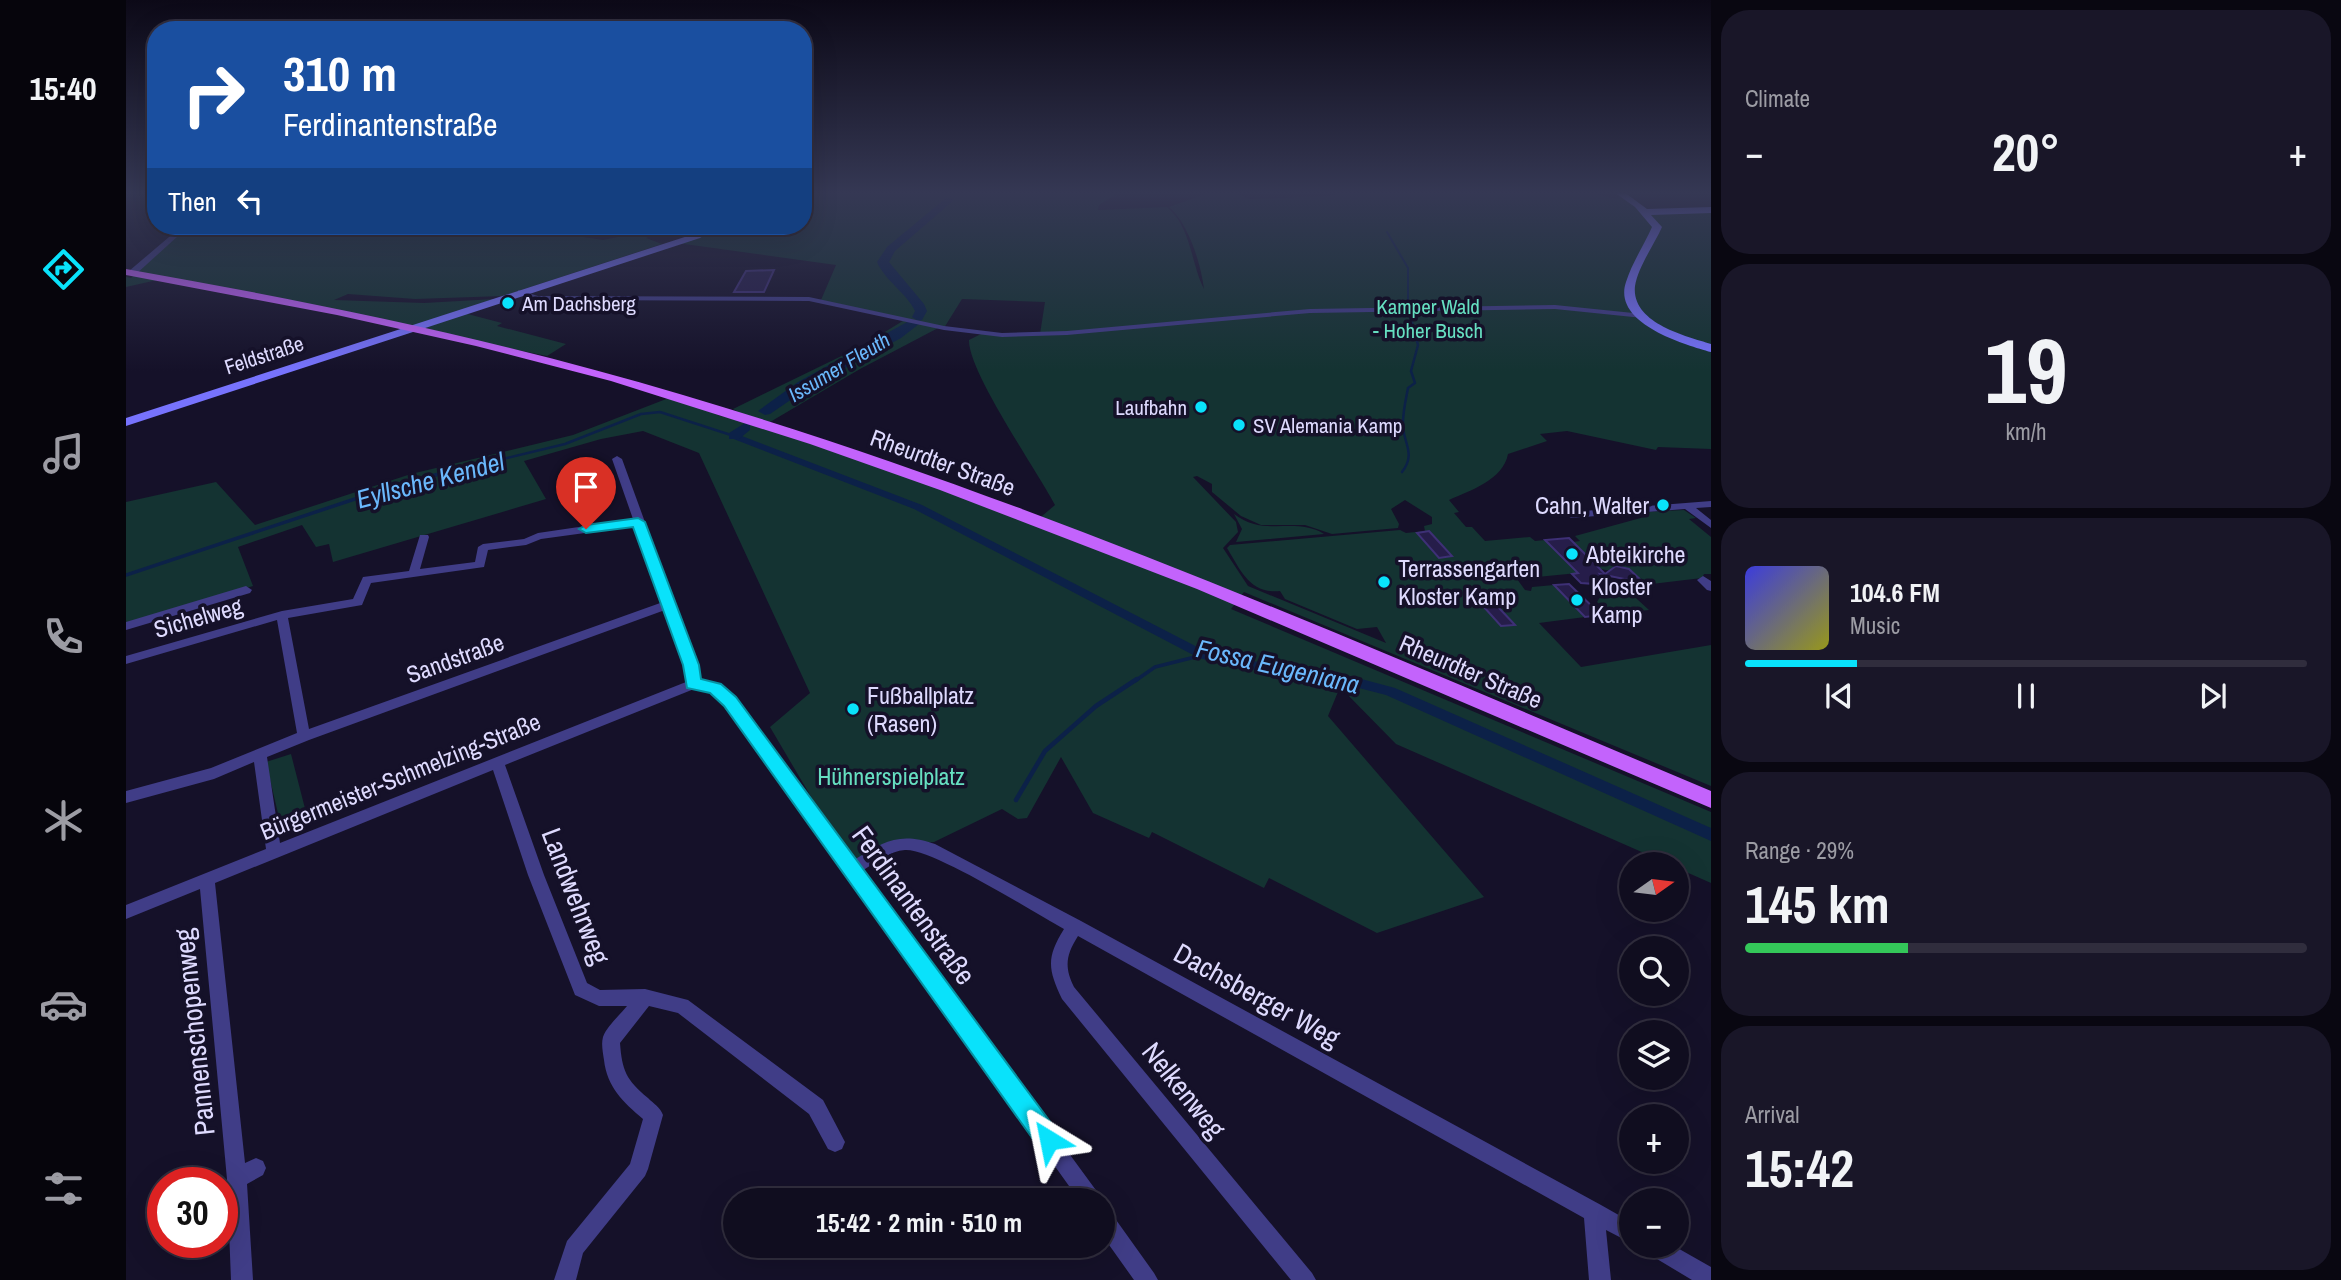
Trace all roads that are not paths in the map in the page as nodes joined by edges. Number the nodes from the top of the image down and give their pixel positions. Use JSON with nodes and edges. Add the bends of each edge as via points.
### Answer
{"nodes":[{"id":1,"x":154,"y":252,"type":"edge"},
{"id":2,"x":648,"y":252,"type":"edge"},
{"id":3,"x":1646,"y":252,"type":"edge"},
{"id":4,"x":129,"y":272,"type":"edge"},
{"id":5,"x":521,"y":292,"type":"junction"},
{"id":6,"x":1643,"y":316,"type":"junction"},
{"id":7,"x":415,"y":327,"type":"junction"},
{"id":8,"x":1711,"y":348,"type":"edge"},
{"id":9,"x":126,"y":422,"type":"edge"},
{"id":10,"x":617,"y":458,"type":"dead end"},
{"id":11,"x":1711,"y":504,"type":"edge"},
{"id":12,"x":1687,"y":506,"type":"junction"},
{"id":13,"x":1571,"y":515,"type":"dead end"},
{"id":14,"x":638,"y":522,"type":"junction"},
{"id":15,"x":1711,"y":525,"type":"edge"},
{"id":16,"x":424,"y":537,"type":"dead end"},
{"id":17,"x":413,"y":575,"type":"junction"},
{"id":18,"x":246,"y":590,"type":"dead end"},
{"id":19,"x":667,"y":605,"type":"junction"},
{"id":20,"x":282,"y":615,"type":"junction"},
{"id":21,"x":126,"y":626,"type":"edge"},
{"id":22,"x":126,"y":660,"type":"edge"},
{"id":23,"x":693,"y":684,"type":"junction"},
{"id":24,"x":304,"y":736,"type":"junction"},
{"id":25,"x":260,"y":756,"type":"junction"},
{"id":26,"x":497,"y":762,"type":"junction"},
{"id":27,"x":126,"y":797,"type":"edge"},
{"id":28,"x":1711,"y":800,"type":"edge"},
{"id":29,"x":274,"y":851,"type":"junction"},
{"id":30,"x":853,"y":868,"type":"junction"},
{"id":31,"x":206,"y":879,"type":"junction"},
{"id":32,"x":126,"y":912,"type":"edge"},
{"id":33,"x":1075,"y":926,"type":"junction"},
{"id":34,"x":645,"y":997,"type":"junction"},
{"id":35,"x":835,"y":1142,"type":"dead end"},
{"id":36,"x":236,"y":1167,"type":"edge"},
{"id":37,"x":256,"y":1168,"type":"dead end"},
{"id":38,"x":238,"y":1178,"type":"edge"},
{"id":39,"x":1082,"y":1188,"type":"edge"},
{"id":40,"x":238,"y":1199,"type":"edge"},
{"id":41,"x":1594,"y":1212,"type":"junction"},
{"id":42,"x":1619,"y":1226,"type":"edge"},
{"id":43,"x":1115,"y":1235,"type":"edge"},
{"id":44,"x":1675,"y":1258,"type":"edge"},
{"id":45,"x":1711,"y":1279,"type":"edge"},
{"id":46,"x":242,"y":1280,"type":"edge"},
{"id":47,"x":565,"y":1280,"type":"edge"},
{"id":48,"x":1147,"y":1280,"type":"edge"},
{"id":49,"x":1305,"y":1280,"type":"edge"},
{"id":50,"x":1601,"y":1280,"type":"edge"}],
"edges":[{"from":1,"to":4,"type":"street"},
{"from":2,"to":5,"type":"street","name":"Feldstraße"},
{"from":3,"to":6,"type":"street","via":[[1628,294]]},
{"from":4,"to":7,"type":"main road","name":"Rheurdter Straße"},
{"from":5,"to":6,"type":"street","via":[[537,298],[809,299],[944,328],[1002,335],[1310,311],[1555,307]]},
{"from":5,"to":7,"type":"street","name":"Feldstraße"},
{"from":6,"to":8,"type":"street","via":[[1660,329]]},
{"from":7,"to":9,"type":"street","name":"Feldstraße"},
{"from":7,"to":28,"type":"main road","name":"Rheurdter Straße","via":[[684,399],[862,458],[1371,655]]},
{"from":10,"to":14,"type":"street"},
{"from":11,"to":12,"type":"street"},
{"from":12,"to":13,"type":"street"},
{"from":12,"to":15,"type":"street"},
{"from":14,"to":17,"type":"street","via":[[483,547],[480,565]]},
{"from":14,"to":19,"type":"street"},
{"from":16,"to":17,"type":"street"},
{"from":17,"to":20,"type":"street","name":"Sichelweg","via":[[367,580],[358,602]]},
{"from":18,"to":21,"type":"street"},
{"from":19,"to":23,"type":"street","via":[[691,665]]},
{"from":19,"to":24,"type":"street","name":"Sandstraße"},
{"from":20,"to":22,"type":"street","name":"Sichelweg"},
{"from":20,"to":24,"type":"street","name":"Sichelweg"},
{"from":23,"to":26,"type":"street","name":"Bürgermeister-Schmelzing-Straße"},
{"from":23,"to":30,"type":"street","name":"Ferdinantenstraße","via":[[715,688],[730,701]]},
{"from":24,"to":25,"type":"street","name":"Sandstraße"},
{"from":25,"to":27,"type":"street","name":"Sandstraße"},
{"from":25,"to":29,"type":"street"},
{"from":26,"to":29,"type":"street","name":"Bürgermeister-Schmelzing-Straße"},
{"from":26,"to":34,"type":"street","name":"Landwehrweg","via":[[582,989],[599,998]]},
{"from":29,"to":31,"type":"street","name":"Bürgermeister-Schmelzing-Straße"},
{"from":30,"to":33,"type":"street","name":"Dachsberger Weg","via":[[893,844],[916,842]]},
{"from":30,"to":39,"type":"street","name":"Ferdinantenstraße"},
{"from":31,"to":32,"type":"street","name":"Bürgermeister-Schmelzing-Straße"},
{"from":31,"to":36,"type":"street","name":"Pannenschopenweg"},
{"from":33,"to":41,"type":"street","name":"Dachsberger Weg"},
{"from":33,"to":49,"type":"street","name":"Nelkenweg","via":[[1059,951],[1056,970],[1069,993]]},
{"from":34,"to":35,"type":"street","name":"Landwehrweg","via":[[682,1006],[816,1107]]},
{"from":34,"to":47,"type":"street","via":[[611,1040],[612,1070],[622,1089],[654,1115],[651,1126],[638,1169],[574,1248]]},
{"from":37,"to":38,"type":"street"},
{"from":40,"to":46,"type":"street","name":"Pannenschopenweg"},
{"from":41,"to":42,"type":"street","name":"Dachsberger Weg"},
{"from":41,"to":50,"type":"street"},
{"from":43,"to":48,"type":"street"},
{"from":44,"to":45,"type":"street"}]}
